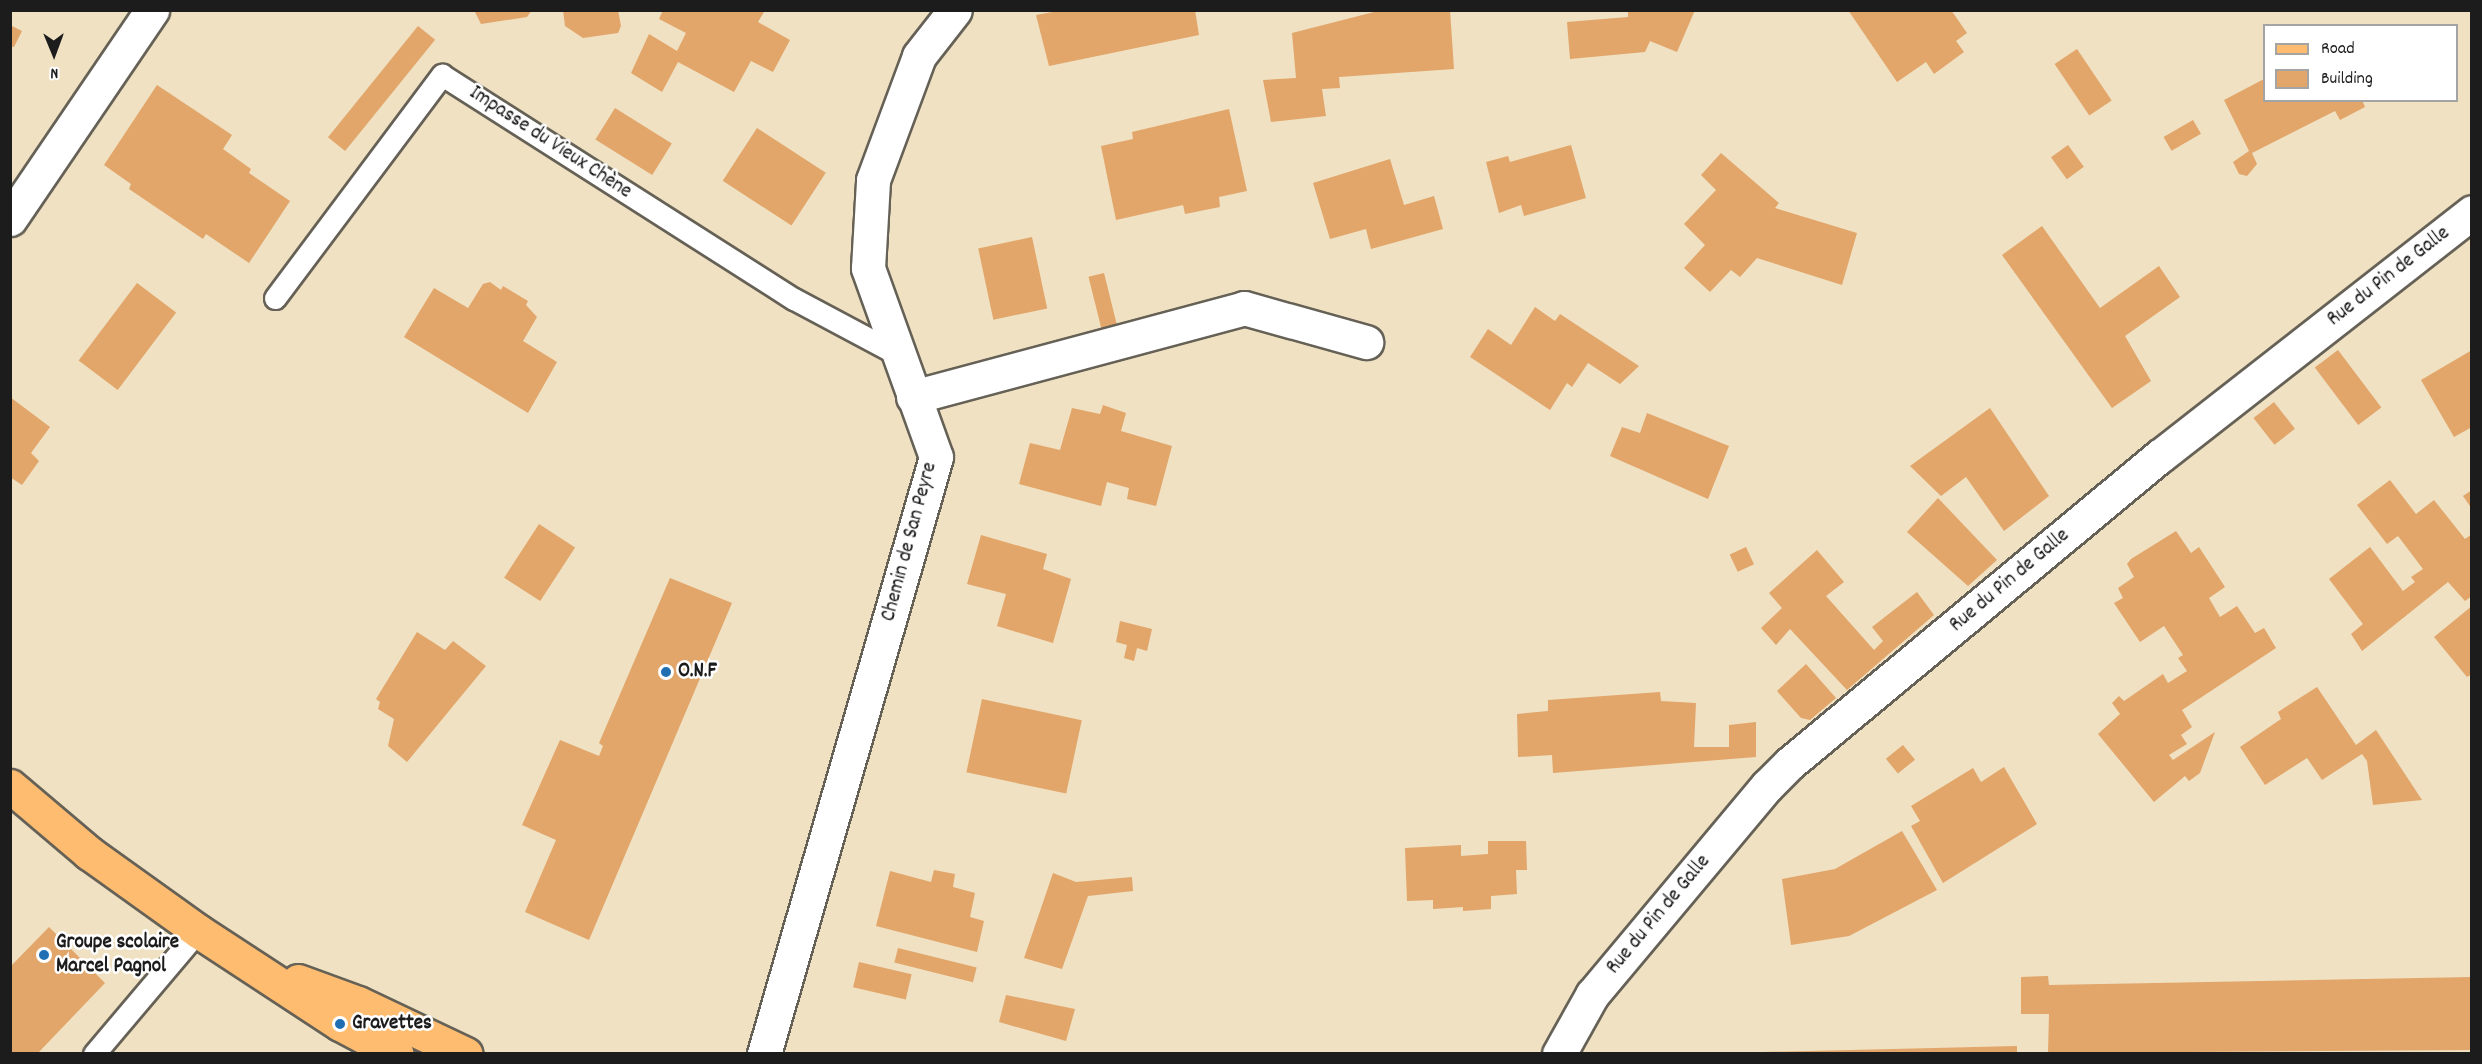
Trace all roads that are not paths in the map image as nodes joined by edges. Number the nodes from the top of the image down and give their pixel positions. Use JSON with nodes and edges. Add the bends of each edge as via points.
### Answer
{"nodes":[{"id":1,"x":152,"y":10,"type":"edge"},
{"id":2,"x":955,"y":10,"type":"edge"},
{"id":3,"x":2472,"y":212,"type":"edge"},
{"id":4,"x":10,"y":219,"type":"edge"},
{"id":5,"x":275,"y":298,"type":"dead end"},
{"id":6,"x":1366,"y":342,"type":"dead end"},
{"id":7,"x":897,"y":354,"type":"junction"},
{"id":8,"x":913,"y":397,"type":"junction"},
{"id":9,"x":10,"y":786,"type":"edge"},
{"id":10,"x":198,"y":931,"type":"junction"},
{"id":11,"x":251,"y":965,"type":"junction"},
{"id":12,"x":1592,"y":995,"type":"junction"},
{"id":13,"x":94,"y":1053,"type":"edge"},
{"id":14,"x":397,"y":1053,"type":"edge"},
{"id":15,"x":466,"y":1053,"type":"edge"},
{"id":16,"x":764,"y":1053,"type":"edge"},
{"id":17,"x":1559,"y":1053,"type":"edge"},
{"id":18,"x":1571,"y":1053,"type":"edge"}],
"edges":[{"from":1,"to":4,"type":"street"},
{"from":2,"to":7,"type":"street","name":"Chemin de San Peyre","via":[[919,56],[873,180],[868,268]]},
{"from":3,"to":12,"type":"street","name":"Rue du Pin de Galle","via":[[2160,456],[1790,763]]},
{"from":5,"to":7,"type":"lane","name":"Impasse du Vieux Chène","via":[[442,75],[794,299]]},
{"from":6,"to":8,"type":"street","via":[[1244,308]]},
{"from":7,"to":8,"type":"street","name":"Chemin de San Peyre"},
{"from":8,"to":16,"type":"street","name":"Chemin de San Peyre","via":[[936,457]]},
{"from":9,"to":10,"type":"main road","via":[[89,853]]},
{"from":10,"to":11,"type":"main road"},
{"from":10,"to":13,"type":"lane"},
{"from":11,"to":14,"type":"main road","via":[[340,1024]]},
{"from":11,"to":15,"type":"main road","via":[[358,1003]]},
{"from":12,"to":17,"type":"street","name":"Rue du Pin de Galle"},
{"from":12,"to":18,"type":"street","name":"Rue du Pin de Galle"}]}
